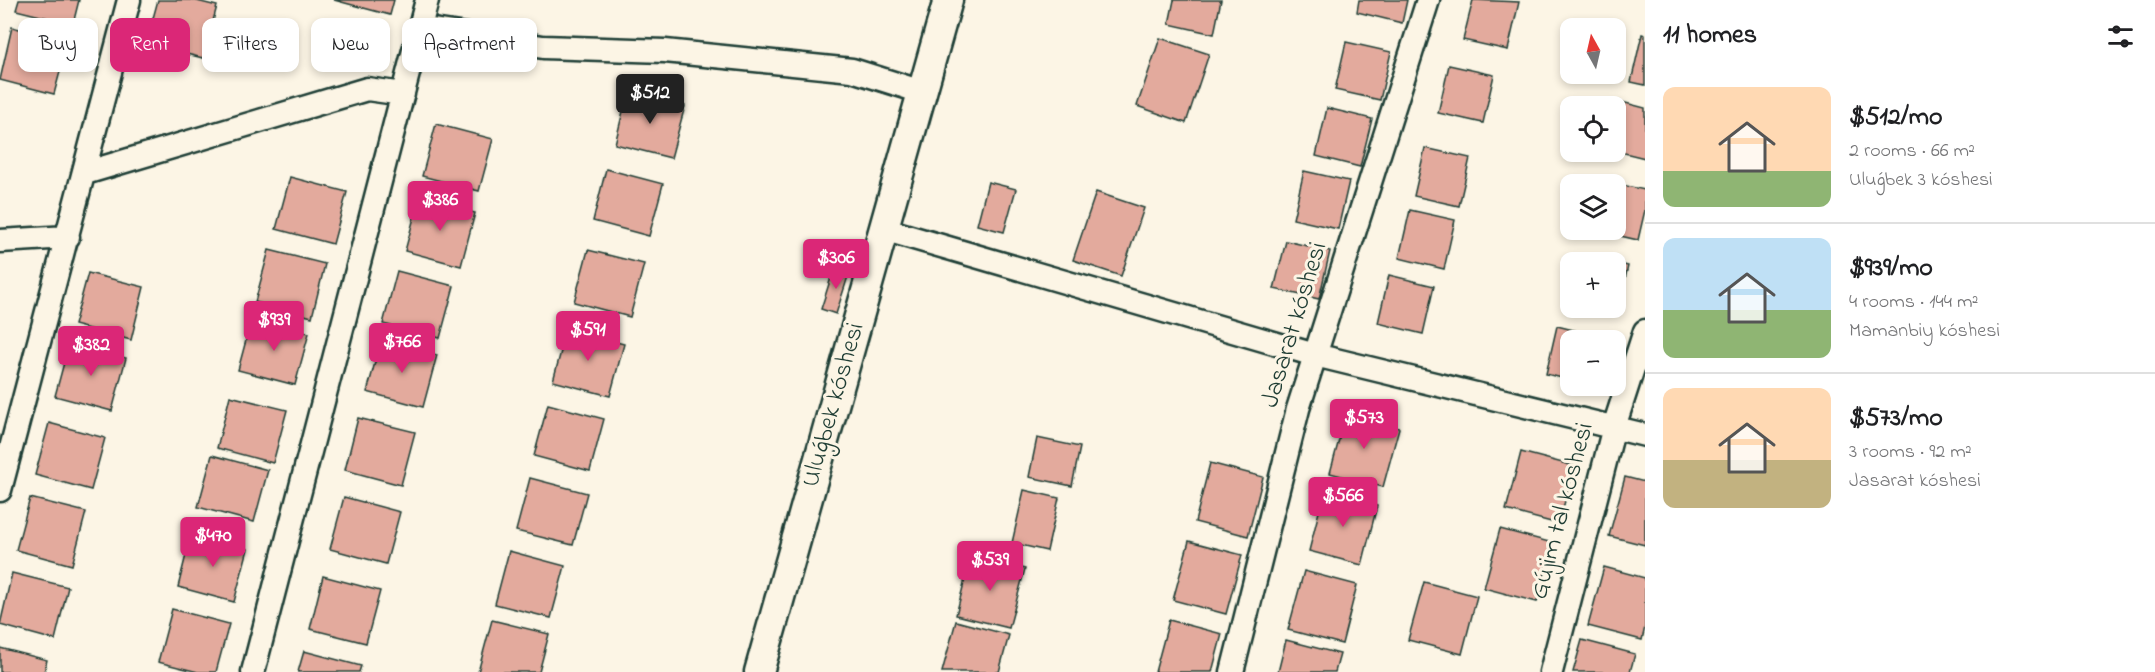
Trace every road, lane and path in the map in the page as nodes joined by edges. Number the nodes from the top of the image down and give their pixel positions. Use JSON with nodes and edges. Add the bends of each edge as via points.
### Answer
{"nodes":[{"id":1,"x":129,"y":0,"type":"edge"},
{"id":2,"x":427,"y":0,"type":"edge"},
{"id":3,"x":948,"y":0,"type":"edge"},
{"id":4,"x":1428,"y":0,"type":"edge"},
{"id":5,"x":422,"y":18,"type":"edge"},
{"id":6,"x":537,"y":46,"type":"edge"},
{"id":7,"x":408,"y":72,"type":"edge"},
{"id":8,"x":922,"y":92,"type":"junction"},
{"id":9,"x":402,"y":94,"type":"junction"},
{"id":10,"x":85,"y":173,"type":"junction"},
{"id":11,"x":883,"y":229,"type":"junction"},
{"id":12,"x":68,"y":237,"type":"junction"},
{"id":13,"x":0,"y":241,"type":"edge"},
{"id":14,"x":1645,"y":331,"type":"edge"},
{"id":15,"x":1315,"y":355,"type":"junction"},
{"id":16,"x":1614,"y":427,"type":"junction"},
{"id":17,"x":1645,"y":435,"type":"edge"},
{"id":18,"x":0,"y":490,"type":"edge"},
{"id":19,"x":253,"y":672,"type":"edge"},
{"id":20,"x":759,"y":672,"type":"edge"},
{"id":21,"x":1232,"y":672,"type":"edge"},
{"id":22,"x":1551,"y":672,"type":"edge"}],
"edges":[{"from":1,"to":10,"type":"street"},
{"from":2,"to":5,"type":"street"},
{"from":3,"to":8,"type":"street","name":"Uluǵbek kóshesi"},
{"from":4,"to":15,"type":"street","name":"Jasarat kóshesi"},
{"from":6,"to":8,"type":"street","via":[[665,51],[852,70]]},
{"from":7,"to":9,"type":"street"},
{"from":8,"to":11,"type":"street","name":"Uluǵbek kóshesi"},
{"from":9,"to":10,"type":"street","via":[[367,90]]},
{"from":9,"to":19,"type":"street"},
{"from":10,"to":12,"type":"street"},
{"from":11,"to":15,"type":"street"},
{"from":11,"to":20,"type":"street","name":"Uluǵbek kóshesi"},
{"from":12,"to":13,"type":"street"},
{"from":12,"to":18,"type":"street"},
{"from":14,"to":16,"type":"street","name":"Gújim tal kóshesi"},
{"from":15,"to":16,"type":"street"},
{"from":15,"to":21,"type":"street","name":"Jasarat kóshesi"},
{"from":16,"to":17,"type":"street"},
{"from":16,"to":22,"type":"street","name":"Gújim tal kóshesi"}]}
